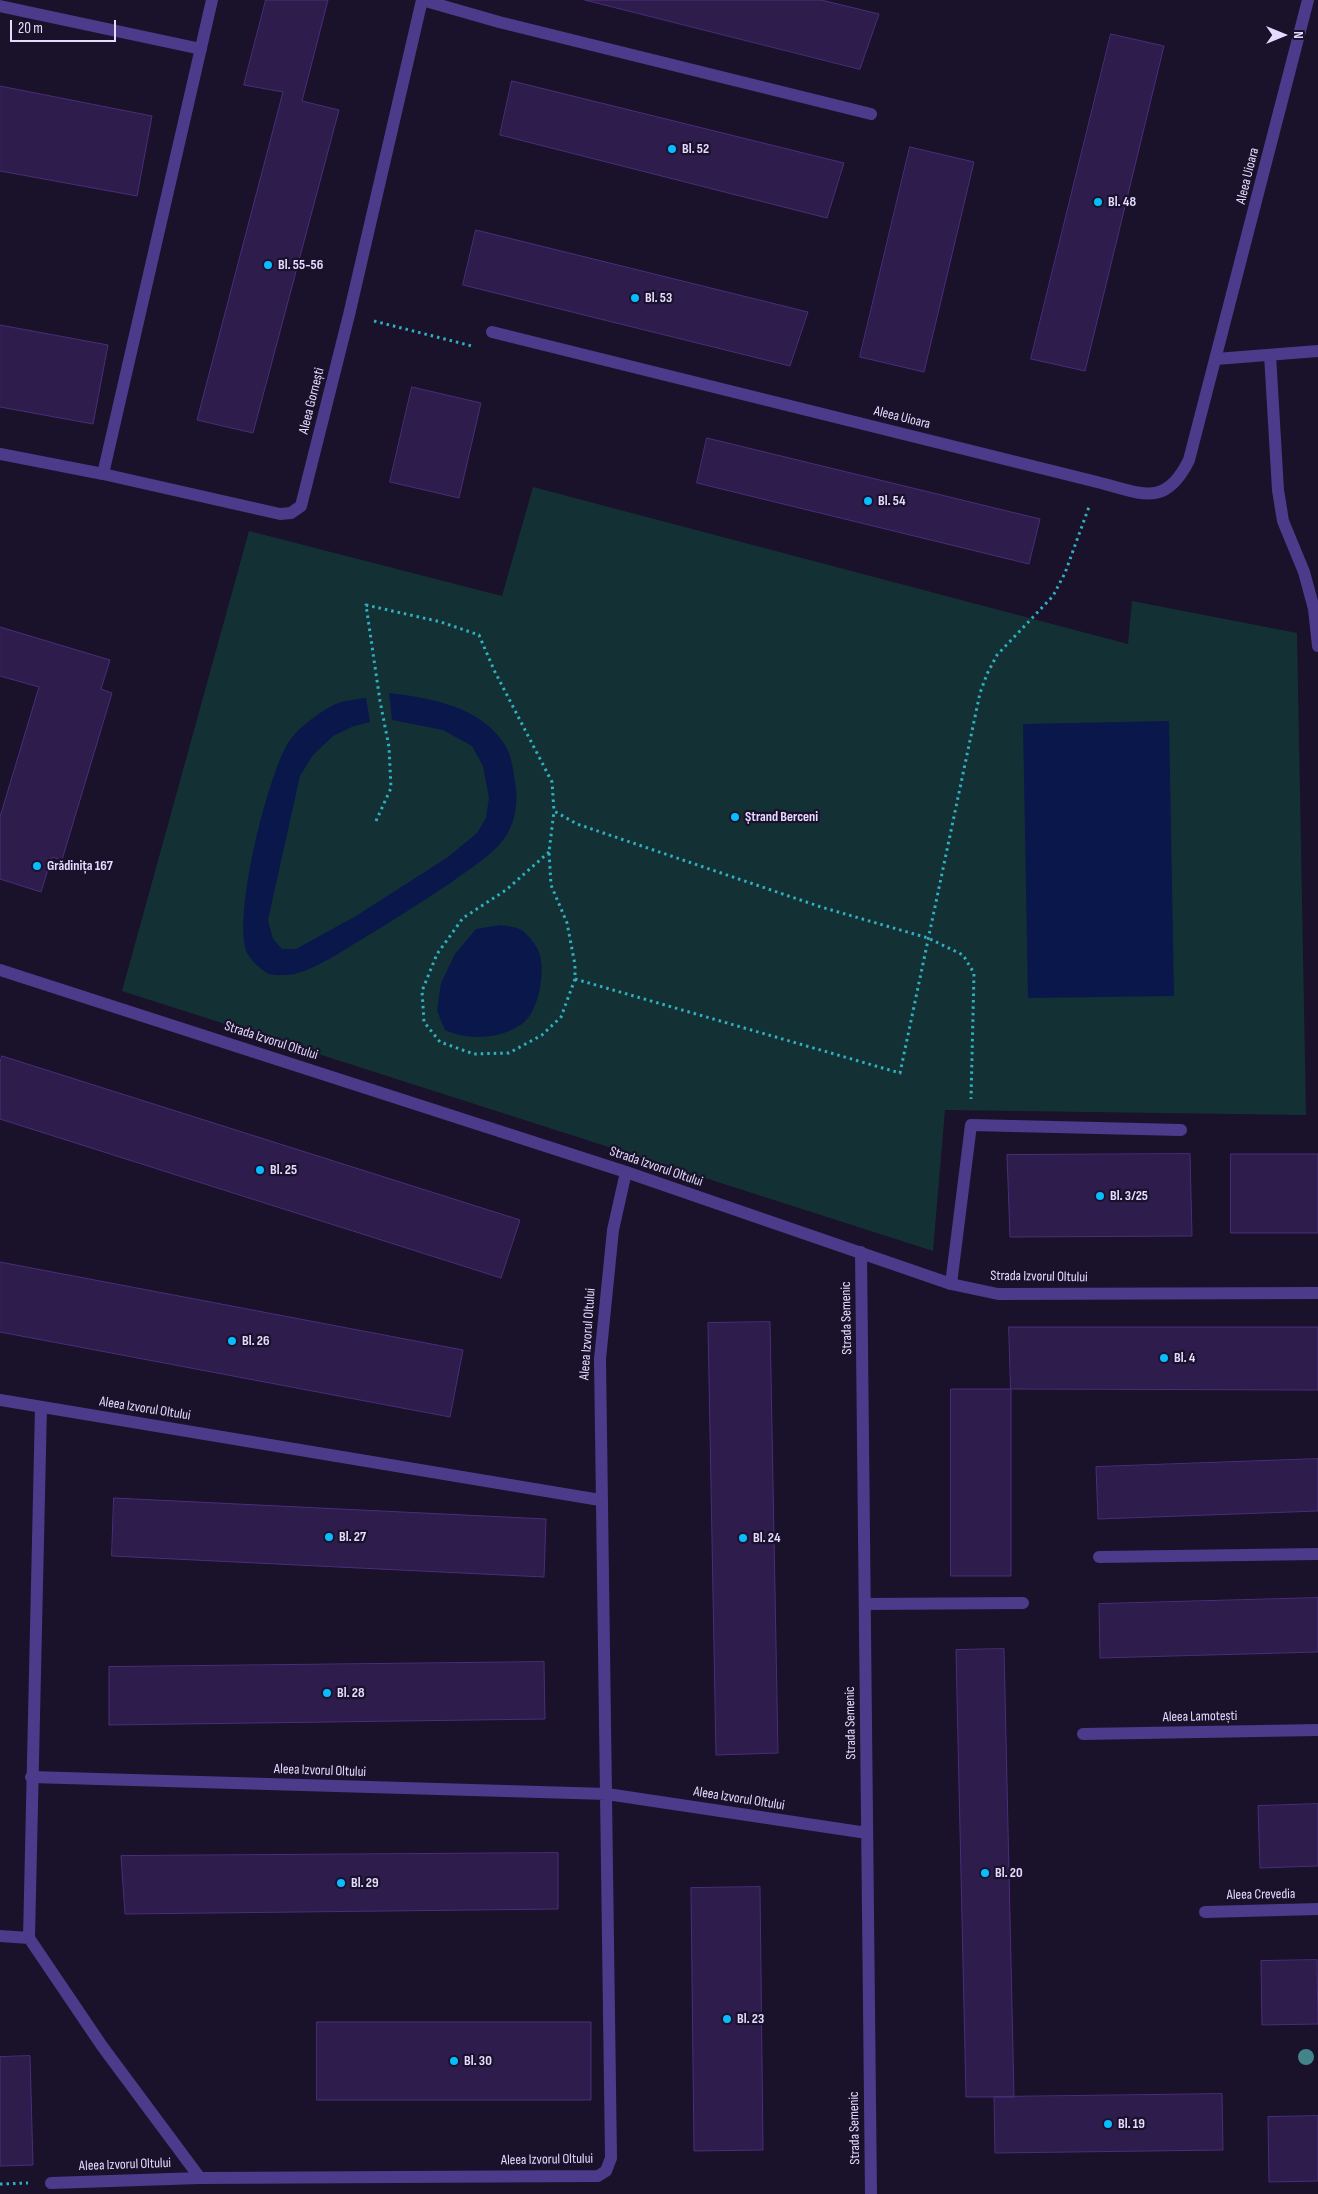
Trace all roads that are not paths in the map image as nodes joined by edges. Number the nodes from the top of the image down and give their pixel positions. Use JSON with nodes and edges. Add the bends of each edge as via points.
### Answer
{"nodes":[{"id":1,"x":212,"y":0,"type":"edge"},
{"id":2,"x":422,"y":0,"type":"edge"},
{"id":3,"x":1308,"y":0,"type":"edge"},
{"id":4,"x":0,"y":6,"type":"edge"},
{"id":5,"x":201,"y":49,"type":"junction"},
{"id":6,"x":871,"y":114,"type":"dead end"},
{"id":7,"x":492,"y":332,"type":"dead end"},
{"id":8,"x":1318,"y":351,"type":"edge"},
{"id":9,"x":1270,"y":355,"type":"junction"},
{"id":10,"x":1216,"y":359,"type":"junction"},
{"id":11,"x":0,"y":454,"type":"edge"},
{"id":12,"x":103,"y":474,"type":"junction"},
{"id":13,"x":1318,"y":646,"type":"edge"},
{"id":14,"x":0,"y":970,"type":"edge"},
{"id":15,"x":1181,"y":1130,"type":"dead end"},
{"id":16,"x":626,"y":1172,"type":"junction"},
{"id":17,"x":861,"y":1252,"type":"junction"},
{"id":18,"x":951,"y":1284,"type":"junction"},
{"id":19,"x":1318,"y":1293,"type":"edge"},
{"id":20,"x":0,"y":1400,"type":"edge"},
{"id":21,"x":41,"y":1407,"type":"junction"},
{"id":22,"x":600,"y":1500,"type":"junction"},
{"id":23,"x":1318,"y":1554,"type":"edge"},
{"id":24,"x":1100,"y":1557,"type":"dead end"},
{"id":25,"x":1023,"y":1603,"type":"dead end"},
{"id":26,"x":865,"y":1604,"type":"junction"},
{"id":27,"x":1318,"y":1730,"type":"edge"},
{"id":28,"x":1083,"y":1734,"type":"dead end"},
{"id":29,"x":31,"y":1777,"type":"junction"},
{"id":30,"x":607,"y":1794,"type":"junction"},
{"id":31,"x":867,"y":1834,"type":"junction"},
{"id":32,"x":1318,"y":1909,"type":"edge"},
{"id":33,"x":1205,"y":1912,"type":"dead end"},
{"id":34,"x":0,"y":1936,"type":"edge"},
{"id":35,"x":29,"y":1938,"type":"junction"},
{"id":36,"x":200,"y":2178,"type":"junction"},
{"id":37,"x":51,"y":2182,"type":"dead end"},
{"id":38,"x":871,"y":2194,"type":"edge"}],
"edges":[{"from":1,"to":5,"type":"street"},
{"from":2,"to":6,"type":"street"},
{"from":2,"to":12,"type":"street","name":"Aleea Gornești","via":[[301,506],[291,513],[280,514]]},
{"from":3,"to":10,"type":"street","name":"Aleea Uioara"},
{"from":4,"to":5,"type":"street"},
{"from":5,"to":12,"type":"street"},
{"from":7,"to":10,"type":"street","name":"Aleea Uioara","via":[[1145,493],[1163,492],[1180,477],[1189,460]]},
{"from":8,"to":9,"type":"street"},
{"from":9,"to":10,"type":"street"},
{"from":9,"to":13,"type":"street","via":[[1278,490],[1283,521],[1304,572],[1314,609]]},
{"from":11,"to":12,"type":"street","name":"Aleea Gornești"},
{"from":14,"to":16,"type":"street","name":"Strada Izvorul Oltului"},
{"from":15,"to":18,"type":"street","via":[[971,1125]]},
{"from":16,"to":17,"type":"street","name":"Strada Izvorul Oltului"},
{"from":16,"to":22,"type":"street","name":"Aleea Izvorul Oltului","via":[[613,1230],[600,1359]]},
{"from":17,"to":18,"type":"street","name":"Strada Izvorul Oltului"},
{"from":17,"to":26,"type":"street","name":"Strada Semenic"},
{"from":18,"to":19,"type":"street","name":"Strada Izvorul Oltului","via":[[998,1294]]},
{"from":20,"to":21,"type":"street","name":"Aleea Izvorul Oltului"},
{"from":21,"to":22,"type":"street","name":"Aleea Izvorul Oltului"},
{"from":21,"to":29,"type":"street"},
{"from":22,"to":30,"type":"street","name":"Aleea Izvorul Oltului"},
{"from":23,"to":24,"type":"street"},
{"from":25,"to":26,"type":"street"},
{"from":26,"to":31,"type":"street","name":"Strada Semenic"},
{"from":27,"to":28,"type":"street","name":"Aleea Lamotești"},
{"from":29,"to":30,"type":"street","name":"Aleea Izvorul Oltului"},
{"from":29,"to":35,"type":"street"},
{"from":30,"to":31,"type":"street","name":"Aleea Izvorul Oltului"},
{"from":30,"to":36,"type":"street","name":"Aleea Izvorul Oltului","via":[[611,2158],[606,2171],[598,2176]]},
{"from":31,"to":38,"type":"street","name":"Strada Semenic"},
{"from":32,"to":33,"type":"street","name":"Aleea Crevedia"},
{"from":34,"to":35,"type":"street"},
{"from":35,"to":36,"type":"street","name":"Aleea Izvorul Oltului","via":[[102,2046]]},
{"from":36,"to":37,"type":"street","name":"Aleea Izvorul Oltului"}]}
